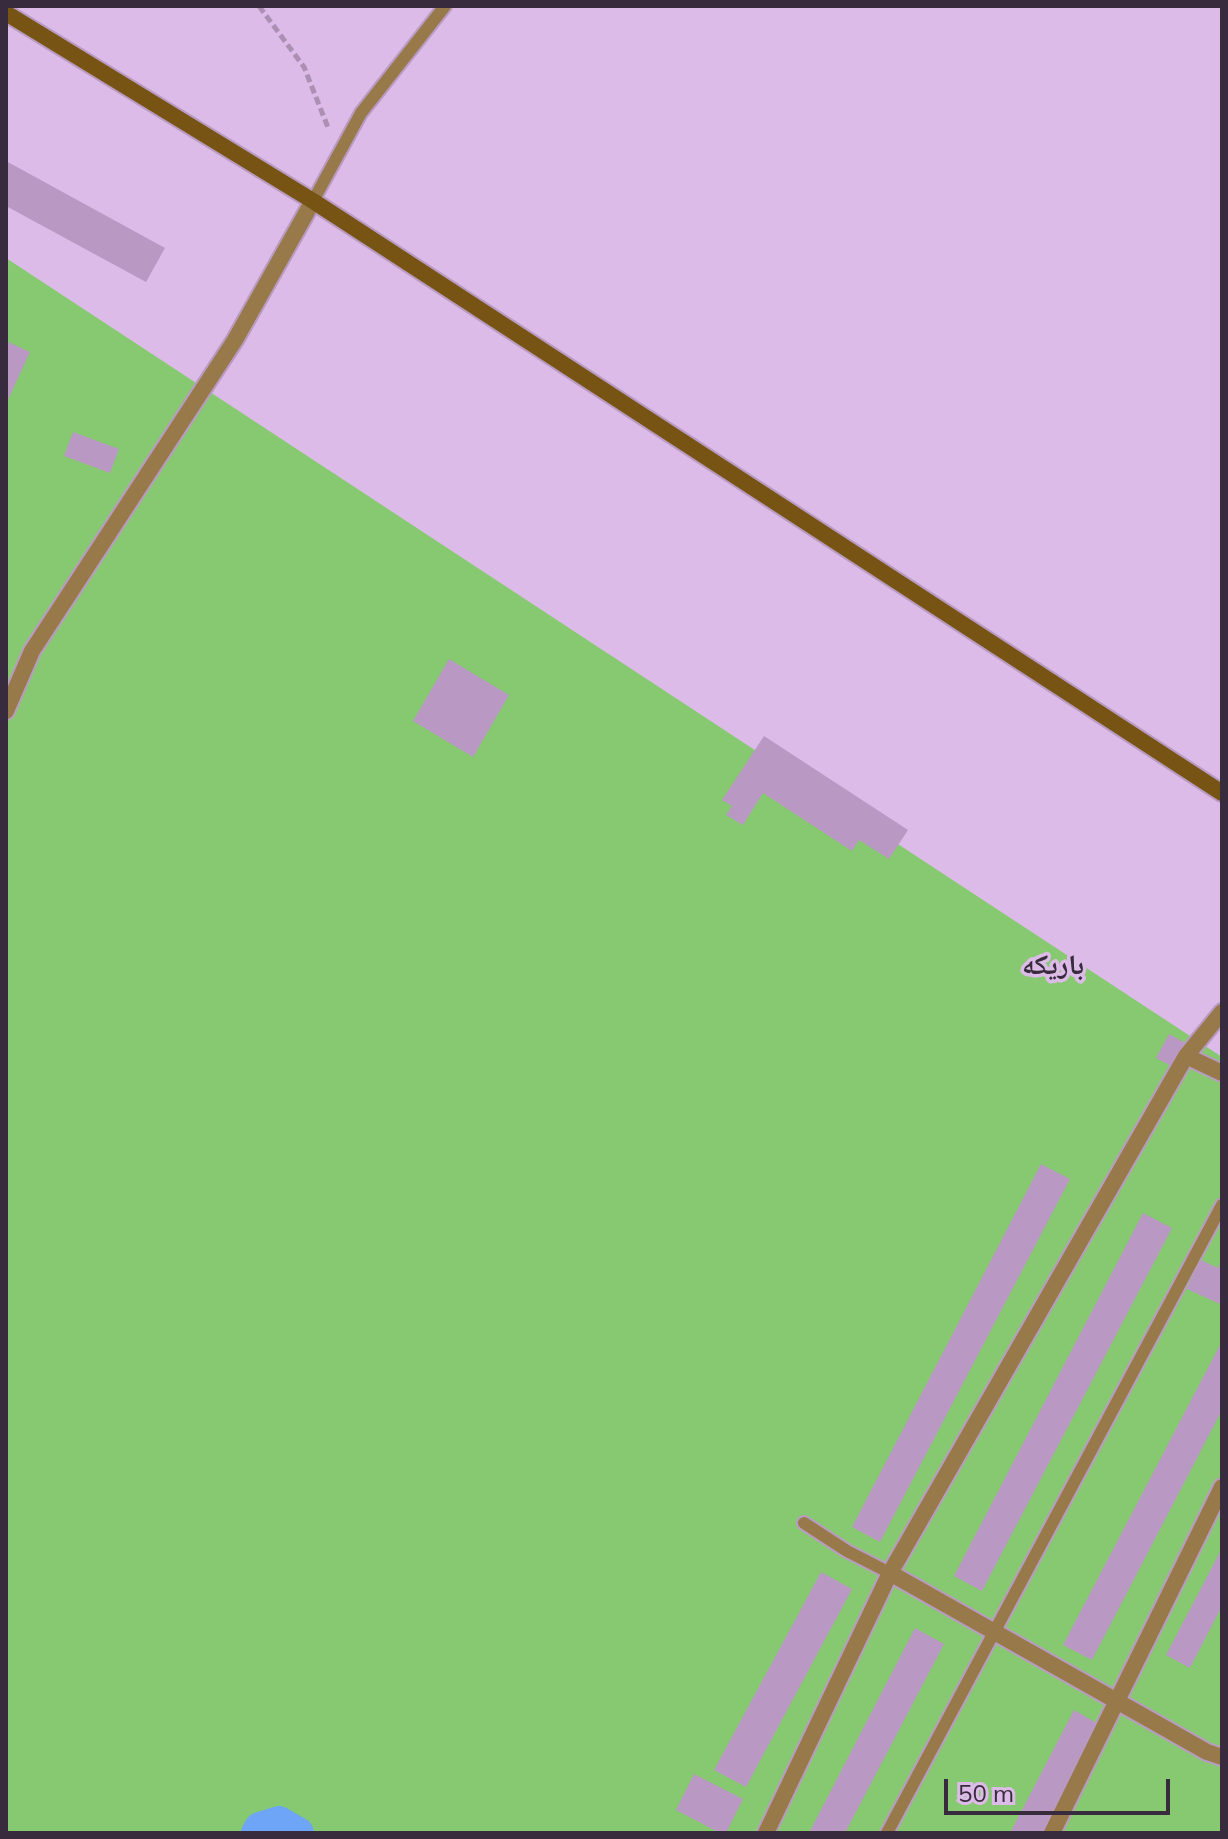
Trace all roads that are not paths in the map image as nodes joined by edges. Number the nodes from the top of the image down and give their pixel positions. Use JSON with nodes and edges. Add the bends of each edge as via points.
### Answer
{"nodes":[{"id":1,"x":445,"y":6,"type":"edge"},
{"id":2,"x":6,"y":13,"type":"edge"},
{"id":3,"x":313,"y":201,"type":"junction"},
{"id":4,"x":6,"y":711,"type":"edge"},
{"id":5,"x":1222,"y":793,"type":"edge"},
{"id":6,"x":1222,"y":1012,"type":"edge"},
{"id":7,"x":1186,"y":1056,"type":"junction"},
{"id":8,"x":1222,"y":1073,"type":"edge"},
{"id":9,"x":1222,"y":1205,"type":"edge"},
{"id":10,"x":1222,"y":1487,"type":"edge"},
{"id":11,"x":804,"y":1523,"type":"dead end"},
{"id":12,"x":890,"y":1573,"type":"junction"},
{"id":13,"x":994,"y":1633,"type":"junction"},
{"id":14,"x":1117,"y":1701,"type":"junction"},
{"id":15,"x":1222,"y":1757,"type":"edge"},
{"id":16,"x":766,"y":1833,"type":"edge"},
{"id":17,"x":887,"y":1833,"type":"edge"},
{"id":18,"x":1052,"y":1833,"type":"edge"}],
"edges":[{"from":1,"to":3,"type":"lane","via":[[361,113]]},
{"from":2,"to":3,"type":"main road"},
{"from":3,"to":4,"type":"street","via":[[235,340],[32,651]]},
{"from":3,"to":5,"type":"main road"},
{"from":6,"to":7,"type":"street"},
{"from":7,"to":8,"type":"street"},
{"from":7,"to":12,"type":"street"},
{"from":9,"to":13,"type":"lane"},
{"from":10,"to":14,"type":"street"},
{"from":11,"to":12,"type":"lane"},
{"from":12,"to":13,"type":"street"},
{"from":12,"to":16,"type":"street"},
{"from":13,"to":14,"type":"street"},
{"from":13,"to":17,"type":"lane"},
{"from":14,"to":15,"type":"street"},
{"from":14,"to":18,"type":"street"}]}
